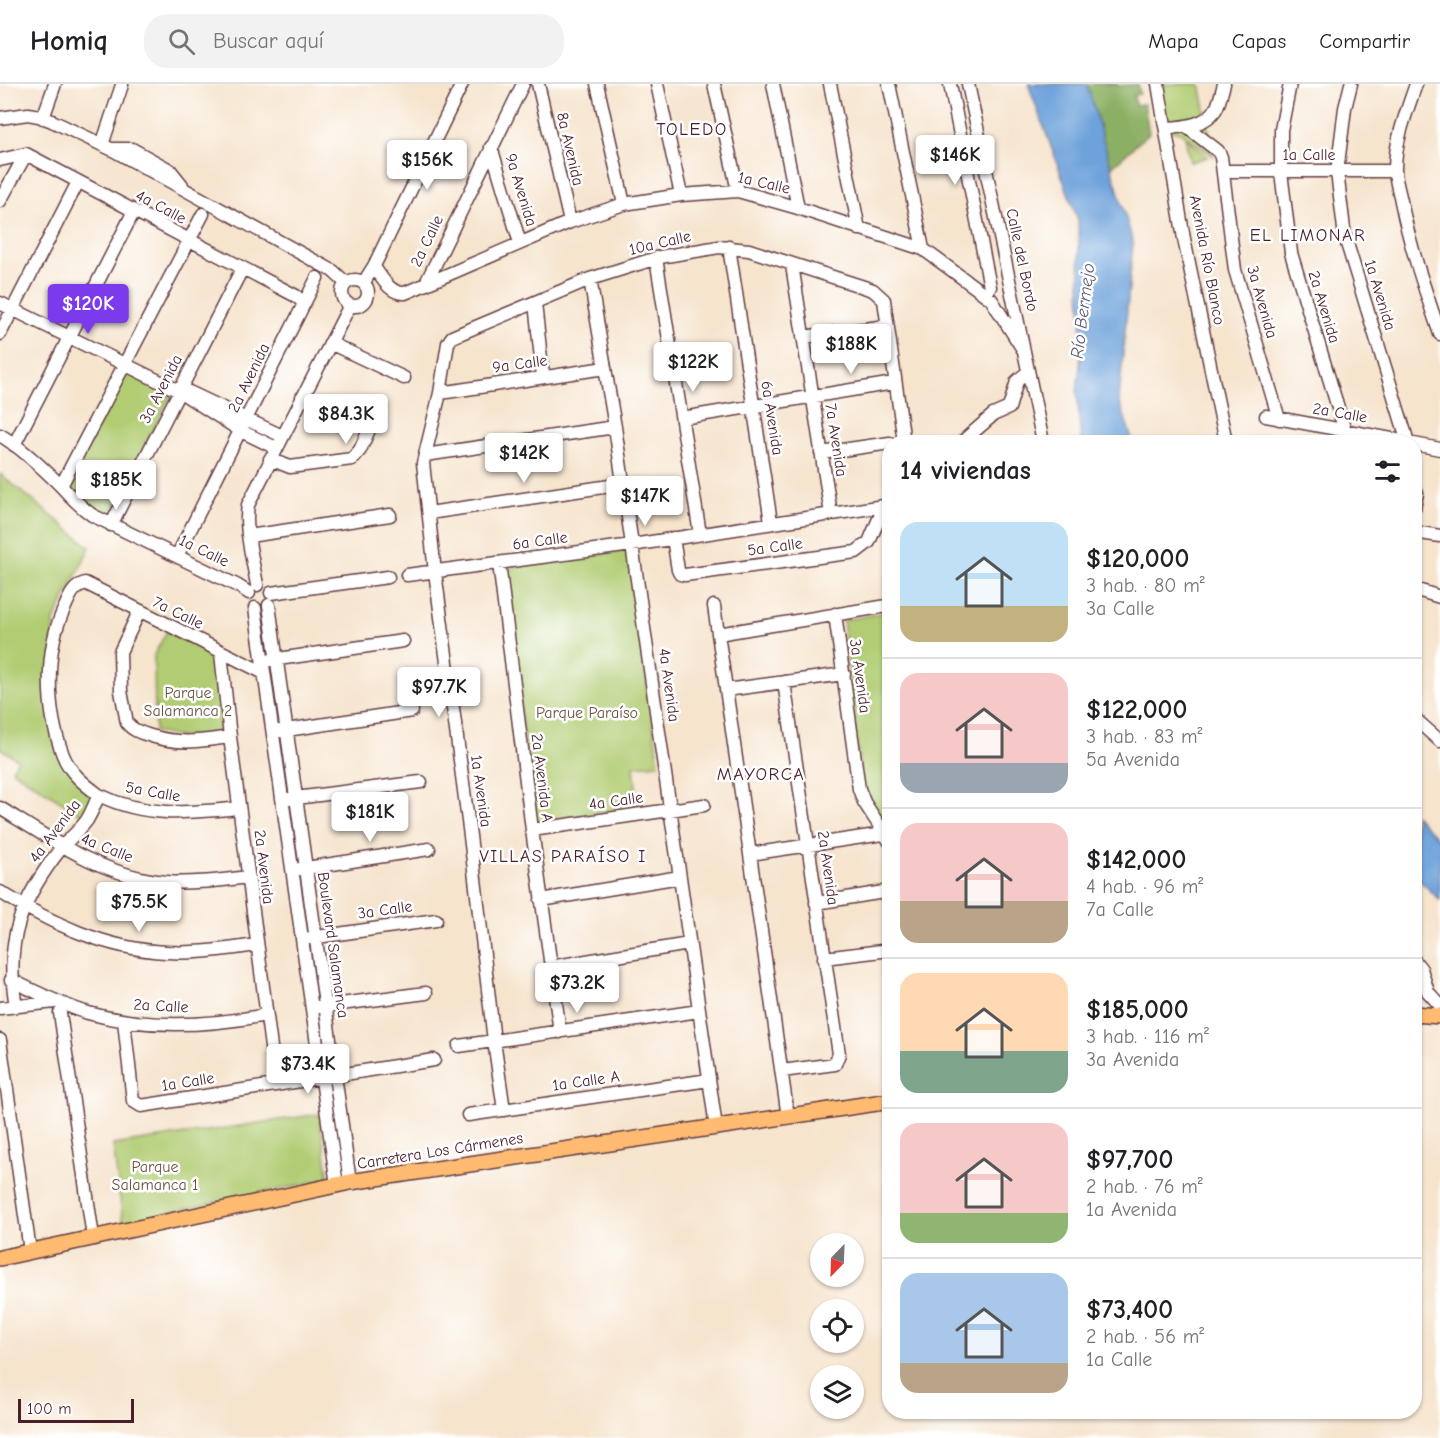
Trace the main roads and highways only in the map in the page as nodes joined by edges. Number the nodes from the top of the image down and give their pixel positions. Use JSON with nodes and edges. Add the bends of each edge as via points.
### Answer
{"nodes":[{"id":1,"x":1422,"y":1014,"type":"edge"},
{"id":2,"x":1440,"y":1016,"type":"edge"},
{"id":3,"x":882,"y":1102,"type":"edge"},
{"id":4,"x":0,"y":1257,"type":"edge"}],
"edges":[{"from":1,"to":2,"type":"main road"},
{"from":3,"to":4,"type":"main road","name":"Carretera Los Cármenes","via":[[343,1184]]}]}
